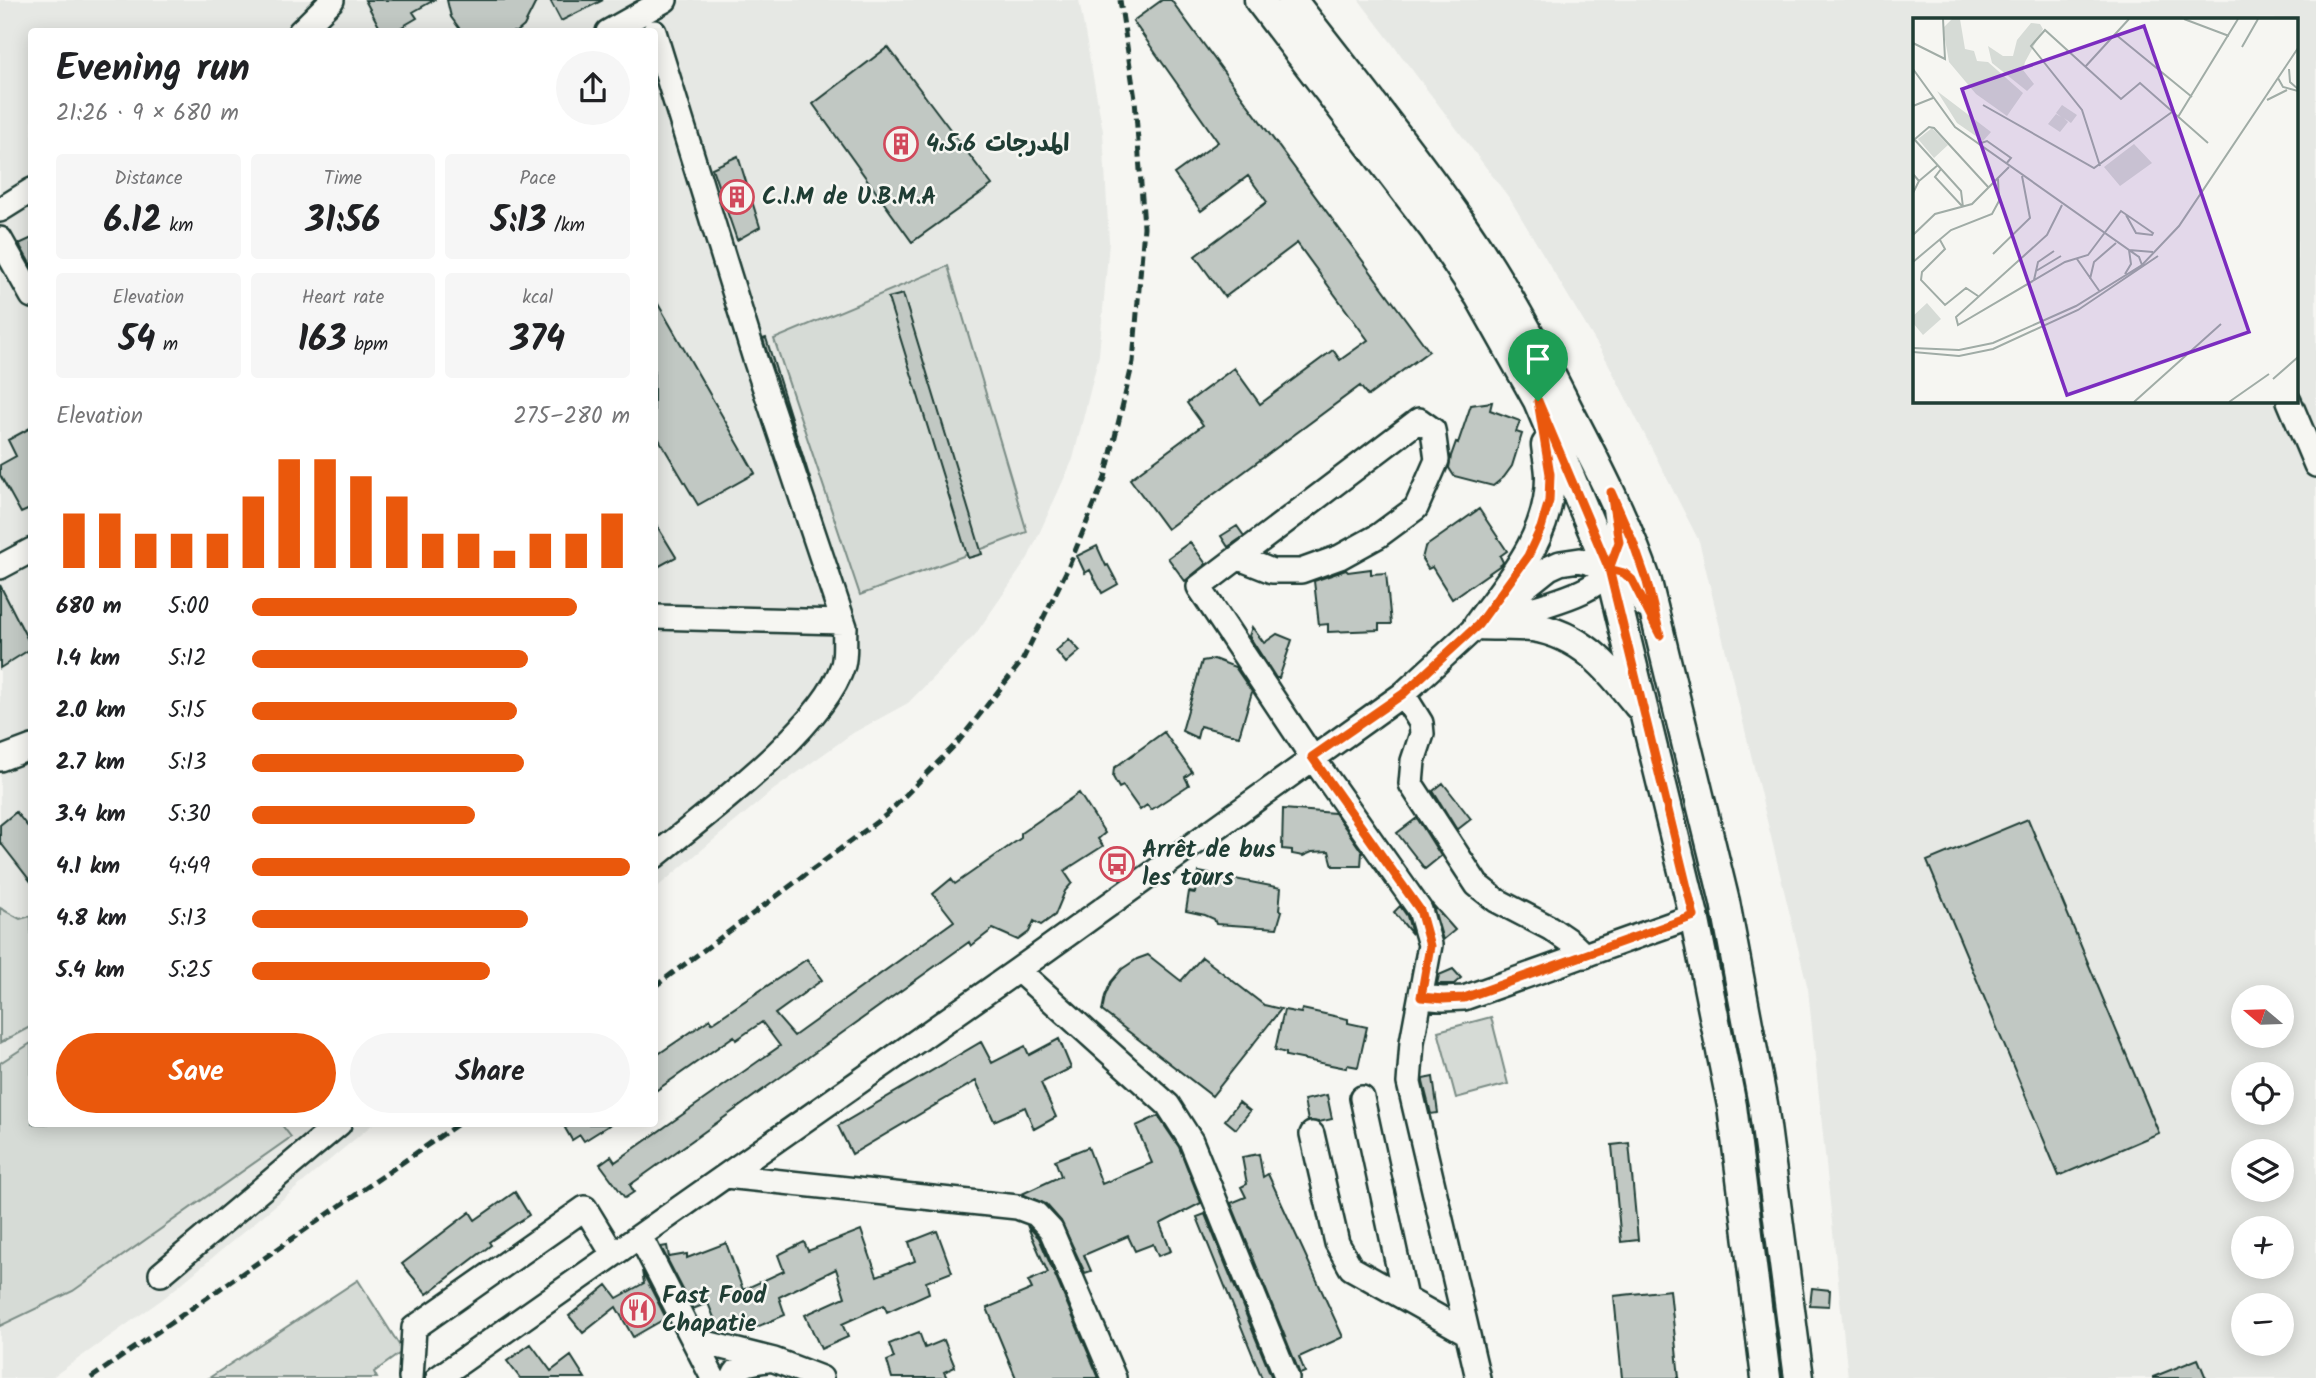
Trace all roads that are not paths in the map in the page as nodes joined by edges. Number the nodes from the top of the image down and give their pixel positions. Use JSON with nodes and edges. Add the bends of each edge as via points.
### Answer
{"nodes":[{"id":1,"x":332,"y":0,"type":"edge"},
{"id":2,"x":1259,"y":0,"type":"edge"},
{"id":3,"x":1292,"y":0,"type":"edge"},
{"id":4,"x":655,"y":18,"type":"edge"},
{"id":5,"x":304,"y":28,"type":"edge"},
{"id":6,"x":621,"y":28,"type":"edge"},
{"id":7,"x":658,"y":28,"type":"edge"},
{"id":8,"x":28,"y":192,"type":"edge"},
{"id":9,"x":0,"y":210,"type":"edge"},
{"id":10,"x":0,"y":239,"type":"edge"},
{"id":11,"x":28,"y":289,"type":"edge"},
{"id":12,"x":1538,"y":401,"type":"junction"},
{"id":13,"x":2288,"y":402,"type":"edge"},
{"id":14,"x":2316,"y":465,"type":"edge"},
{"id":15,"x":1611,"y":492,"type":"junction"},
{"id":16,"x":28,"y":552,"type":"edge"},
{"id":17,"x":1239,"y":558,"type":"junction"},
{"id":18,"x":0,"y":567,"type":"edge"},
{"id":19,"x":1609,"y":569,"type":"junction"},
{"id":20,"x":658,"y":617,"type":"edge"},
{"id":21,"x":843,"y":622,"type":"junction"},
{"id":22,"x":1478,"y":625,"type":"junction"},
{"id":23,"x":1660,"y":635,"type":"junction"},
{"id":24,"x":1403,"y":694,"type":"junction"},
{"id":25,"x":1643,"y":712,"type":"junction"},
{"id":26,"x":28,"y":748,"type":"edge"},
{"id":27,"x":1312,"y":757,"type":"junction"},
{"id":28,"x":0,"y":759,"type":"edge"},
{"id":29,"x":658,"y":854,"type":"edge"},
{"id":30,"x":1694,"y":916,"type":"junction"},
{"id":31,"x":1584,"y":956,"type":"junction"},
{"id":32,"x":1018,"y":970,"type":"junction"},
{"id":33,"x":1421,"y":997,"type":"junction"},
{"id":34,"x":1362,"y":1098,"type":"dead end"},
{"id":35,"x":335,"y":1127,"type":"edge"},
{"id":36,"x":1312,"y":1134,"type":"dead end"},
{"id":37,"x":726,"y":1176,"type":"junction"},
{"id":38,"x":640,"y":1236,"type":"junction"},
{"id":39,"x":613,"y":1254,"type":"junction"},
{"id":40,"x":161,"y":1274,"type":"dead end"},
{"id":41,"x":1405,"y":1298,"type":"junction"},
{"id":42,"x":1467,"y":1333,"type":"junction"},
{"id":43,"x":694,"y":1340,"type":"junction"},
{"id":44,"x":774,"y":1360,"type":"junction"},
{"id":45,"x":812,"y":1377,"type":"edge"},
{"id":46,"x":411,"y":1378,"type":"edge"},
{"id":47,"x":438,"y":1378,"type":"edge"},
{"id":48,"x":713,"y":1378,"type":"edge"},
{"id":49,"x":733,"y":1378,"type":"edge"},
{"id":50,"x":1114,"y":1378,"type":"edge"},
{"id":51,"x":1287,"y":1378,"type":"edge"},
{"id":52,"x":1478,"y":1378,"type":"edge"},
{"id":53,"x":1766,"y":1378,"type":"edge"},
{"id":54,"x":1799,"y":1378,"type":"edge"}],
"edges":[{"from":1,"to":5,"type":"street"},
{"from":2,"to":12,"type":"main road","via":[[1433,229],[1479,296]]},
{"from":3,"to":15,"type":"main road","via":[[1491,269],[1532,337]]},
{"from":4,"to":6,"type":"street"},
{"from":7,"to":21,"type":"street","via":[[755,359]]},
{"from":8,"to":9,"type":"street"},
{"from":10,"to":11,"type":"street"},
{"from":12,"to":19,"type":"main road"},
{"from":12,"to":22,"type":"main road","via":[[1550,474],[1549,501],[1528,556]]},
{"from":13,"to":14,"type":"street"},
{"from":15,"to":19,"type":"street","via":[[1619,542]]},
{"from":15,"to":23,"type":"main road","via":[[1647,582]]},
{"from":16,"to":18,"type":"street"},
{"from":17,"to":17,"type":"street","via":[[1419,420],[1433,430],[1437,460],[1416,508],[1378,536],[1301,571],[1272,571]]},
{"from":17,"to":27,"type":"street","via":[[1199,587]]},
{"from":19,"to":22,"type":"street","via":[[1600,582],[1580,593]]},
{"from":19,"to":22,"type":"street","via":[[1580,560],[1560,563]]},
{"from":19,"to":23,"type":"street","via":[[1632,580]]},
{"from":19,"to":25,"type":"main road"},
{"from":20,"to":21,"type":"street"},
{"from":21,"to":29,"type":"street","via":[[843,664],[826,697],[758,770]]},
{"from":22,"to":24,"type":"street"},
{"from":22,"to":25,"type":"main road","via":[[1532,627],[1575,642],[1604,664]]},
{"from":23,"to":54,"type":"main road","via":[[1726,902],[1763,1104]]},
{"from":24,"to":27,"type":"street"},
{"from":24,"to":31,"type":"street","via":[[1421,723],[1422,734],[1411,784],[1477,885],[1550,928]]},
{"from":25,"to":30,"type":"main road"},
{"from":26,"to":28,"type":"street"},
{"from":27,"to":32,"type":"street"},
{"from":27,"to":33,"type":"street","via":[[1420,910],[1430,946]]},
{"from":30,"to":31,"type":"street"},
{"from":30,"to":53,"type":"main road","via":[[1732,1106]]},
{"from":31,"to":33,"type":"street","via":[[1464,998]]},
{"from":32,"to":37,"type":"street"},
{"from":32,"to":51,"type":"street","via":[[1168,1105],[1191,1141]]},
{"from":33,"to":42,"type":"street","via":[[1409,1083]]},
{"from":34,"to":41,"type":"street"},
{"from":35,"to":40,"type":"street"},
{"from":36,"to":41,"type":"street","via":[[1342,1256],[1351,1268]]},
{"from":37,"to":38,"type":"street"},
{"from":37,"to":50,"type":"street","via":[[1017,1207],[1036,1213],[1051,1230]]},
{"from":38,"to":39,"type":"street"},
{"from":38,"to":43,"type":"street"},
{"from":39,"to":46,"type":"street","via":[[585,1208],[444,1316],[414,1328]]},
{"from":39,"to":47,"type":"street"},
{"from":41,"to":42,"type":"street"},
{"from":42,"to":52,"type":"street"},
{"from":43,"to":44,"type":"street"},
{"from":43,"to":48,"type":"street"},
{"from":44,"to":45,"type":"street"},
{"from":44,"to":49,"type":"street","via":[[747,1362]]}]}
